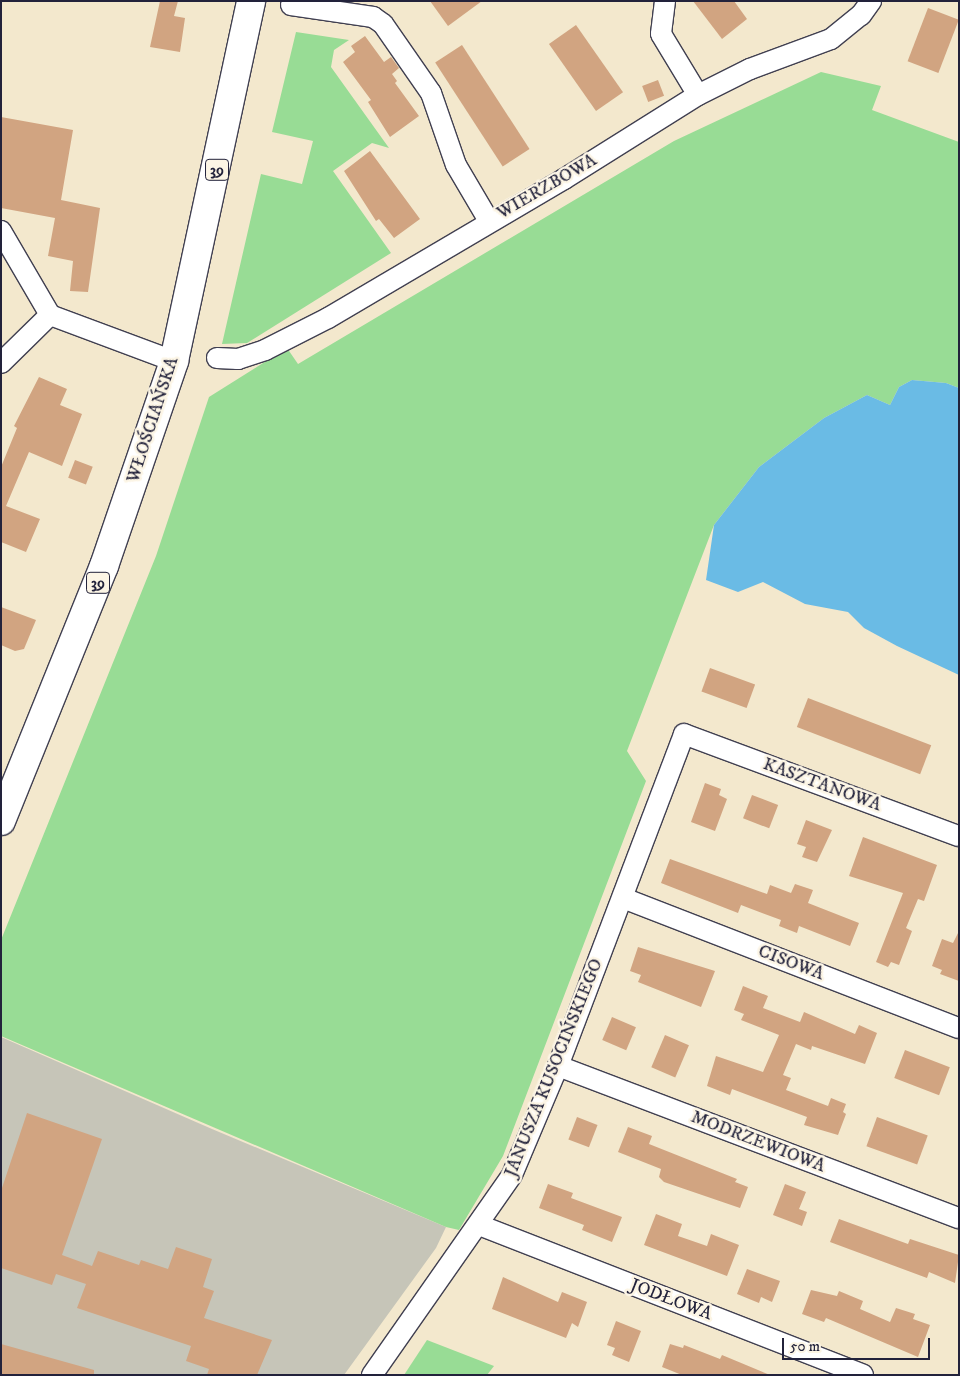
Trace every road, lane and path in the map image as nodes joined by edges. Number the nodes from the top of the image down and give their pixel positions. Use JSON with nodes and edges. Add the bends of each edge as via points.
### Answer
{"nodes":[{"id":1,"x":252,"y":1,"type":"edge"},
{"id":2,"x":665,"y":1,"type":"edge"},
{"id":3,"x":871,"y":1,"type":"edge"},
{"id":4,"x":291,"y":5,"type":"dead end"},
{"id":5,"x":698,"y":95,"type":"junction"},
{"id":6,"x":489,"y":222,"type":"junction"},
{"id":7,"x":1,"y":231,"type":"edge"},
{"id":8,"x":50,"y":315,"type":"junction"},
{"id":9,"x":217,"y":358,"type":"dead end"},
{"id":10,"x":174,"y":361,"type":"junction"},
{"id":11,"x":1,"y":363,"type":"edge"},
{"id":12,"x":684,"y":734,"type":"joint"},
{"id":13,"x":1,"y":822,"type":"edge"},
{"id":14,"x":959,"y":836,"type":"edge"},
{"id":15,"x":623,"y":898,"type":"junction"},
{"id":16,"x":959,"y":1028,"type":"edge"},
{"id":17,"x":558,"y":1066,"type":"junction"},
{"id":18,"x":959,"y":1218,"type":"edge"},
{"id":19,"x":480,"y":1225,"type":"junction"},
{"id":20,"x":372,"y":1375,"type":"edge"},
{"id":21,"x":863,"y":1375,"type":"edge"}],
"edges":[{"from":1,"to":10,"type":"main road","name":"WŁOŚCIAŃSKA","number":"39"},
{"from":2,"to":5,"type":"street","via":[[662,34]]},
{"from":3,"to":5,"type":"street","name":"WIERZBOWA","via":[[861,14],[831,39],[750,69]]},
{"from":4,"to":6,"type":"street","via":[[373,17],[383,24],[431,93],[456,166]]},
{"from":5,"to":6,"type":"street","name":"WIERZBOWA"},
{"from":6,"to":9,"type":"street","name":"WIERZBOWA","via":[[336,313],[265,350],[238,359]]},
{"from":7,"to":8,"type":"street"},
{"from":8,"to":10,"type":"street"},
{"from":8,"to":11,"type":"street"},
{"from":10,"to":13,"type":"main road","name":"WŁOŚCIAŃSKA","number":"39","via":[[104,566]]},
{"from":12,"to":14,"type":"street","name":"KASZTANOWA"},
{"from":12,"to":15,"type":"street","name":"JANUSZA KUSOCIŃSKIEGO"},
{"from":15,"to":16,"type":"street","name":"CISOWA"},
{"from":15,"to":17,"type":"street","name":"JANUSZA KUSOCIŃSKIEGO"},
{"from":17,"to":18,"type":"street","name":"MODRZEWIOWA"},
{"from":17,"to":19,"type":"street","name":"JANUSZA KUSOCIŃSKIEGO","via":[[512,1175]]},
{"from":19,"to":20,"type":"street","name":"JANUSZA KUSOCIŃSKIEGO"},
{"from":19,"to":21,"type":"street","name":"JODŁOWA"}]}
